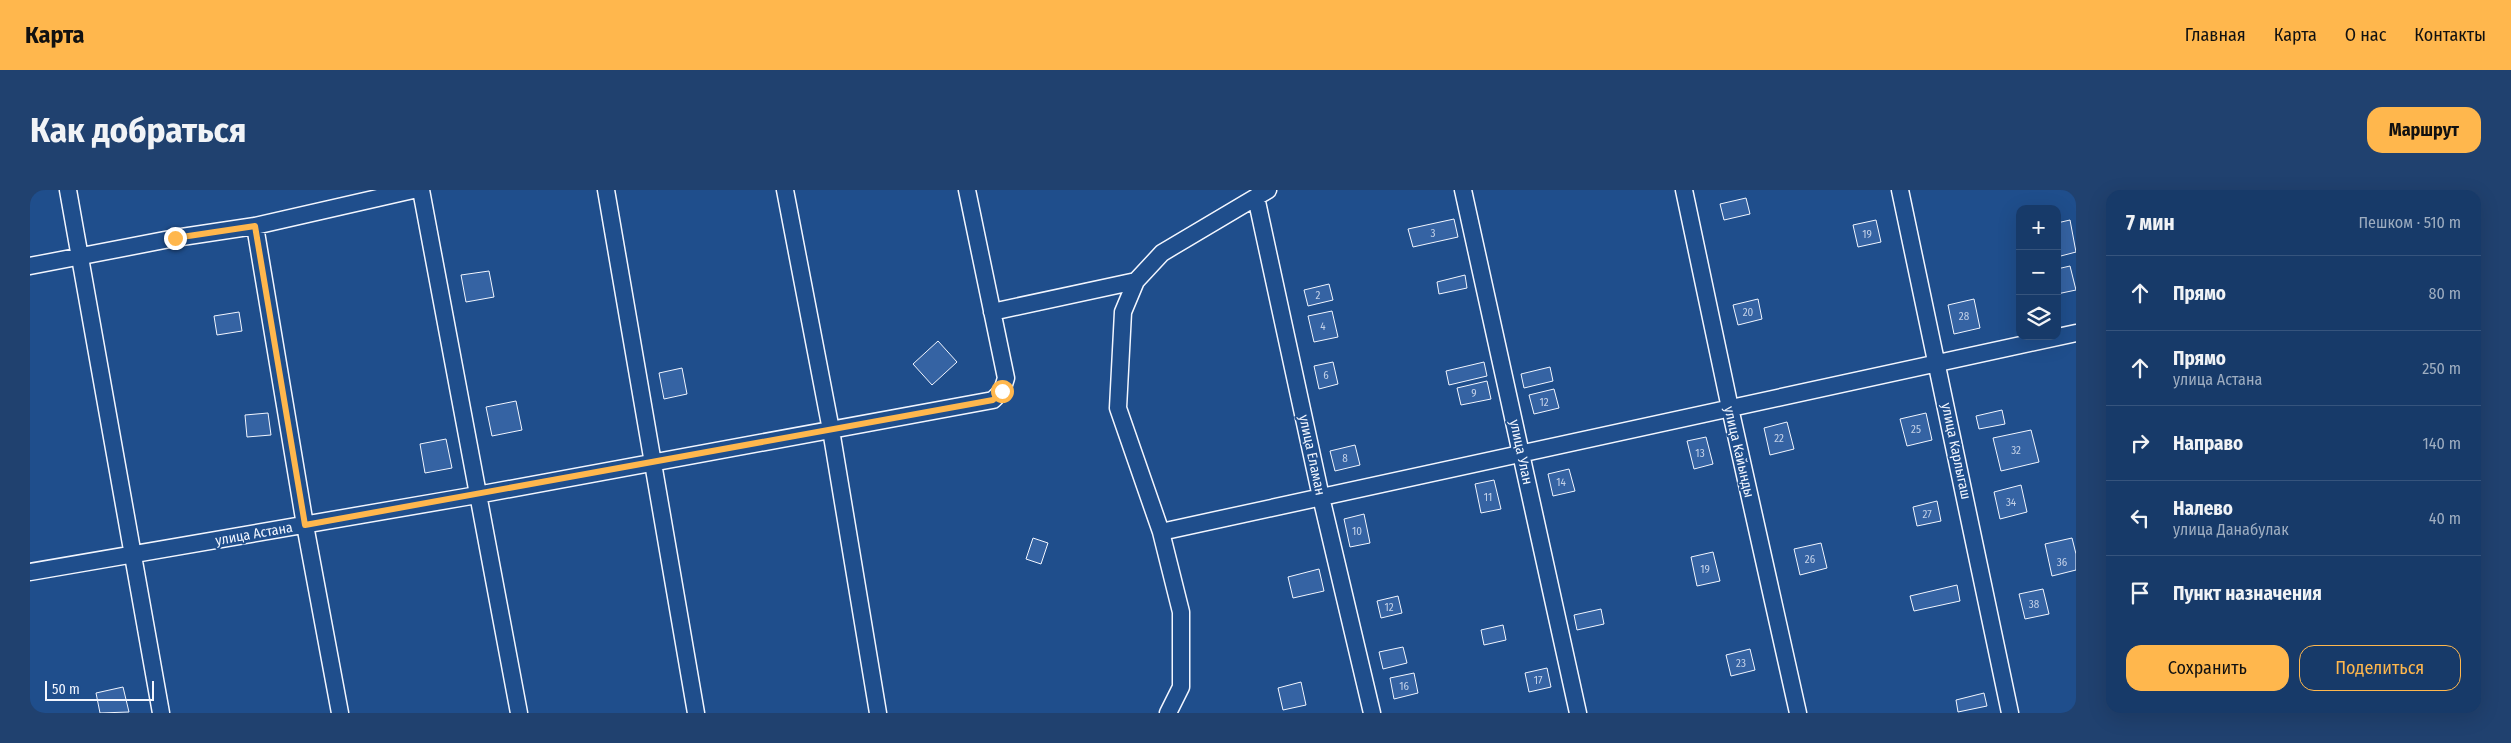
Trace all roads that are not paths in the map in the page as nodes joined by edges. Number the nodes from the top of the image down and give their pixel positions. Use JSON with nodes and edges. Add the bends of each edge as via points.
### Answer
{"nodes":[{"id":1,"x":68,"y":190,"type":"edge"},
{"id":2,"x":413,"y":190,"type":"edge"},
{"id":3,"x":421,"y":190,"type":"edge"},
{"id":4,"x":606,"y":190,"type":"edge"},
{"id":5,"x":785,"y":190,"type":"edge"},
{"id":6,"x":967,"y":190,"type":"edge"},
{"id":7,"x":1464,"y":190,"type":"edge"},
{"id":8,"x":1684,"y":190,"type":"edge"},
{"id":9,"x":1900,"y":190,"type":"edge"},
{"id":10,"x":1262,"y":194,"type":"edge"},
{"id":11,"x":255,"y":226,"type":"junction"},
{"id":12,"x":80,"y":258,"type":"junction"},
{"id":13,"x":30,"y":266,"type":"edge"},
{"id":14,"x":1136,"y":281,"type":"junction"},
{"id":15,"x":992,"y":312,"type":"junction"},
{"id":16,"x":2076,"y":333,"type":"edge"},
{"id":17,"x":1937,"y":363,"type":"junction"},
{"id":18,"x":1730,"y":408,"type":"junction"},
{"id":19,"x":831,"y":430,"type":"junction"},
{"id":20,"x":1521,"y":454,"type":"junction"},
{"id":21,"x":654,"y":462,"type":"junction"},
{"id":22,"x":477,"y":495,"type":"junction"},
{"id":23,"x":1322,"y":497,"type":"junction"},
{"id":24,"x":305,"y":525,"type":"junction"},
{"id":25,"x":1161,"y":532,"type":"junction"},
{"id":26,"x":132,"y":555,"type":"junction"},
{"id":27,"x":30,"y":572,"type":"edge"},
{"id":28,"x":161,"y":713,"type":"edge"},
{"id":29,"x":340,"y":713,"type":"edge"},
{"id":30,"x":519,"y":713,"type":"edge"},
{"id":31,"x":696,"y":713,"type":"edge"},
{"id":32,"x":878,"y":713,"type":"edge"},
{"id":33,"x":1168,"y":713,"type":"edge"},
{"id":34,"x":1372,"y":713,"type":"edge"},
{"id":35,"x":1578,"y":713,"type":"edge"},
{"id":36,"x":1798,"y":713,"type":"edge"},
{"id":37,"x":2010,"y":713,"type":"edge"}],
"edges":[{"from":1,"to":12,"type":"street"},
{"from":2,"to":11,"type":"street"},
{"from":3,"to":22,"type":"street"},
{"from":4,"to":21,"type":"street"},
{"from":5,"to":19,"type":"street"},
{"from":6,"to":15,"type":"street","name":"улица Астана"},
{"from":7,"to":20,"type":"street","name":"улица Улан"},
{"from":8,"to":18,"type":"street","name":"улица Кайынды"},
{"from":9,"to":17,"type":"street","name":"улица Карлыгаш"},
{"from":10,"to":14,"type":"street","via":[[1162,252]]},
{"from":10,"to":23,"type":"street","name":"улица Еламан"},
{"from":11,"to":12,"type":"street","via":[[175,238]]},
{"from":11,"to":24,"type":"street"},
{"from":12,"to":13,"type":"street"},
{"from":12,"to":26,"type":"street"},
{"from":14,"to":15,"type":"street"},
{"from":14,"to":25,"type":"street","via":[[1123,312],[1118,408]]},
{"from":15,"to":19,"type":"street","name":"улица Астана","via":[[1006,378],[1002,391],[993,400]]},
{"from":16,"to":17,"type":"street"},
{"from":17,"to":18,"type":"street"},
{"from":17,"to":37,"type":"street","name":"улица Карлыгаш"},
{"from":18,"to":20,"type":"street"},
{"from":18,"to":36,"type":"street","name":"улица Кайынды"},
{"from":19,"to":21,"type":"street","name":"улица Астана"},
{"from":19,"to":32,"type":"street"},
{"from":20,"to":23,"type":"street"},
{"from":20,"to":35,"type":"street","name":"улица Улан"},
{"from":21,"to":22,"type":"street","name":"улица Астана"},
{"from":21,"to":31,"type":"street"},
{"from":22,"to":24,"type":"street","name":"улица Астана"},
{"from":22,"to":30,"type":"street"},
{"from":23,"to":25,"type":"street"},
{"from":23,"to":34,"type":"street","name":"улица Еламан"},
{"from":24,"to":26,"type":"street","name":"улица Астана"},
{"from":24,"to":29,"type":"street"},
{"from":25,"to":33,"type":"street","via":[[1181,612],[1181,686]]},
{"from":26,"to":27,"type":"street","name":"улица Астана"},
{"from":26,"to":28,"type":"street"}]}
